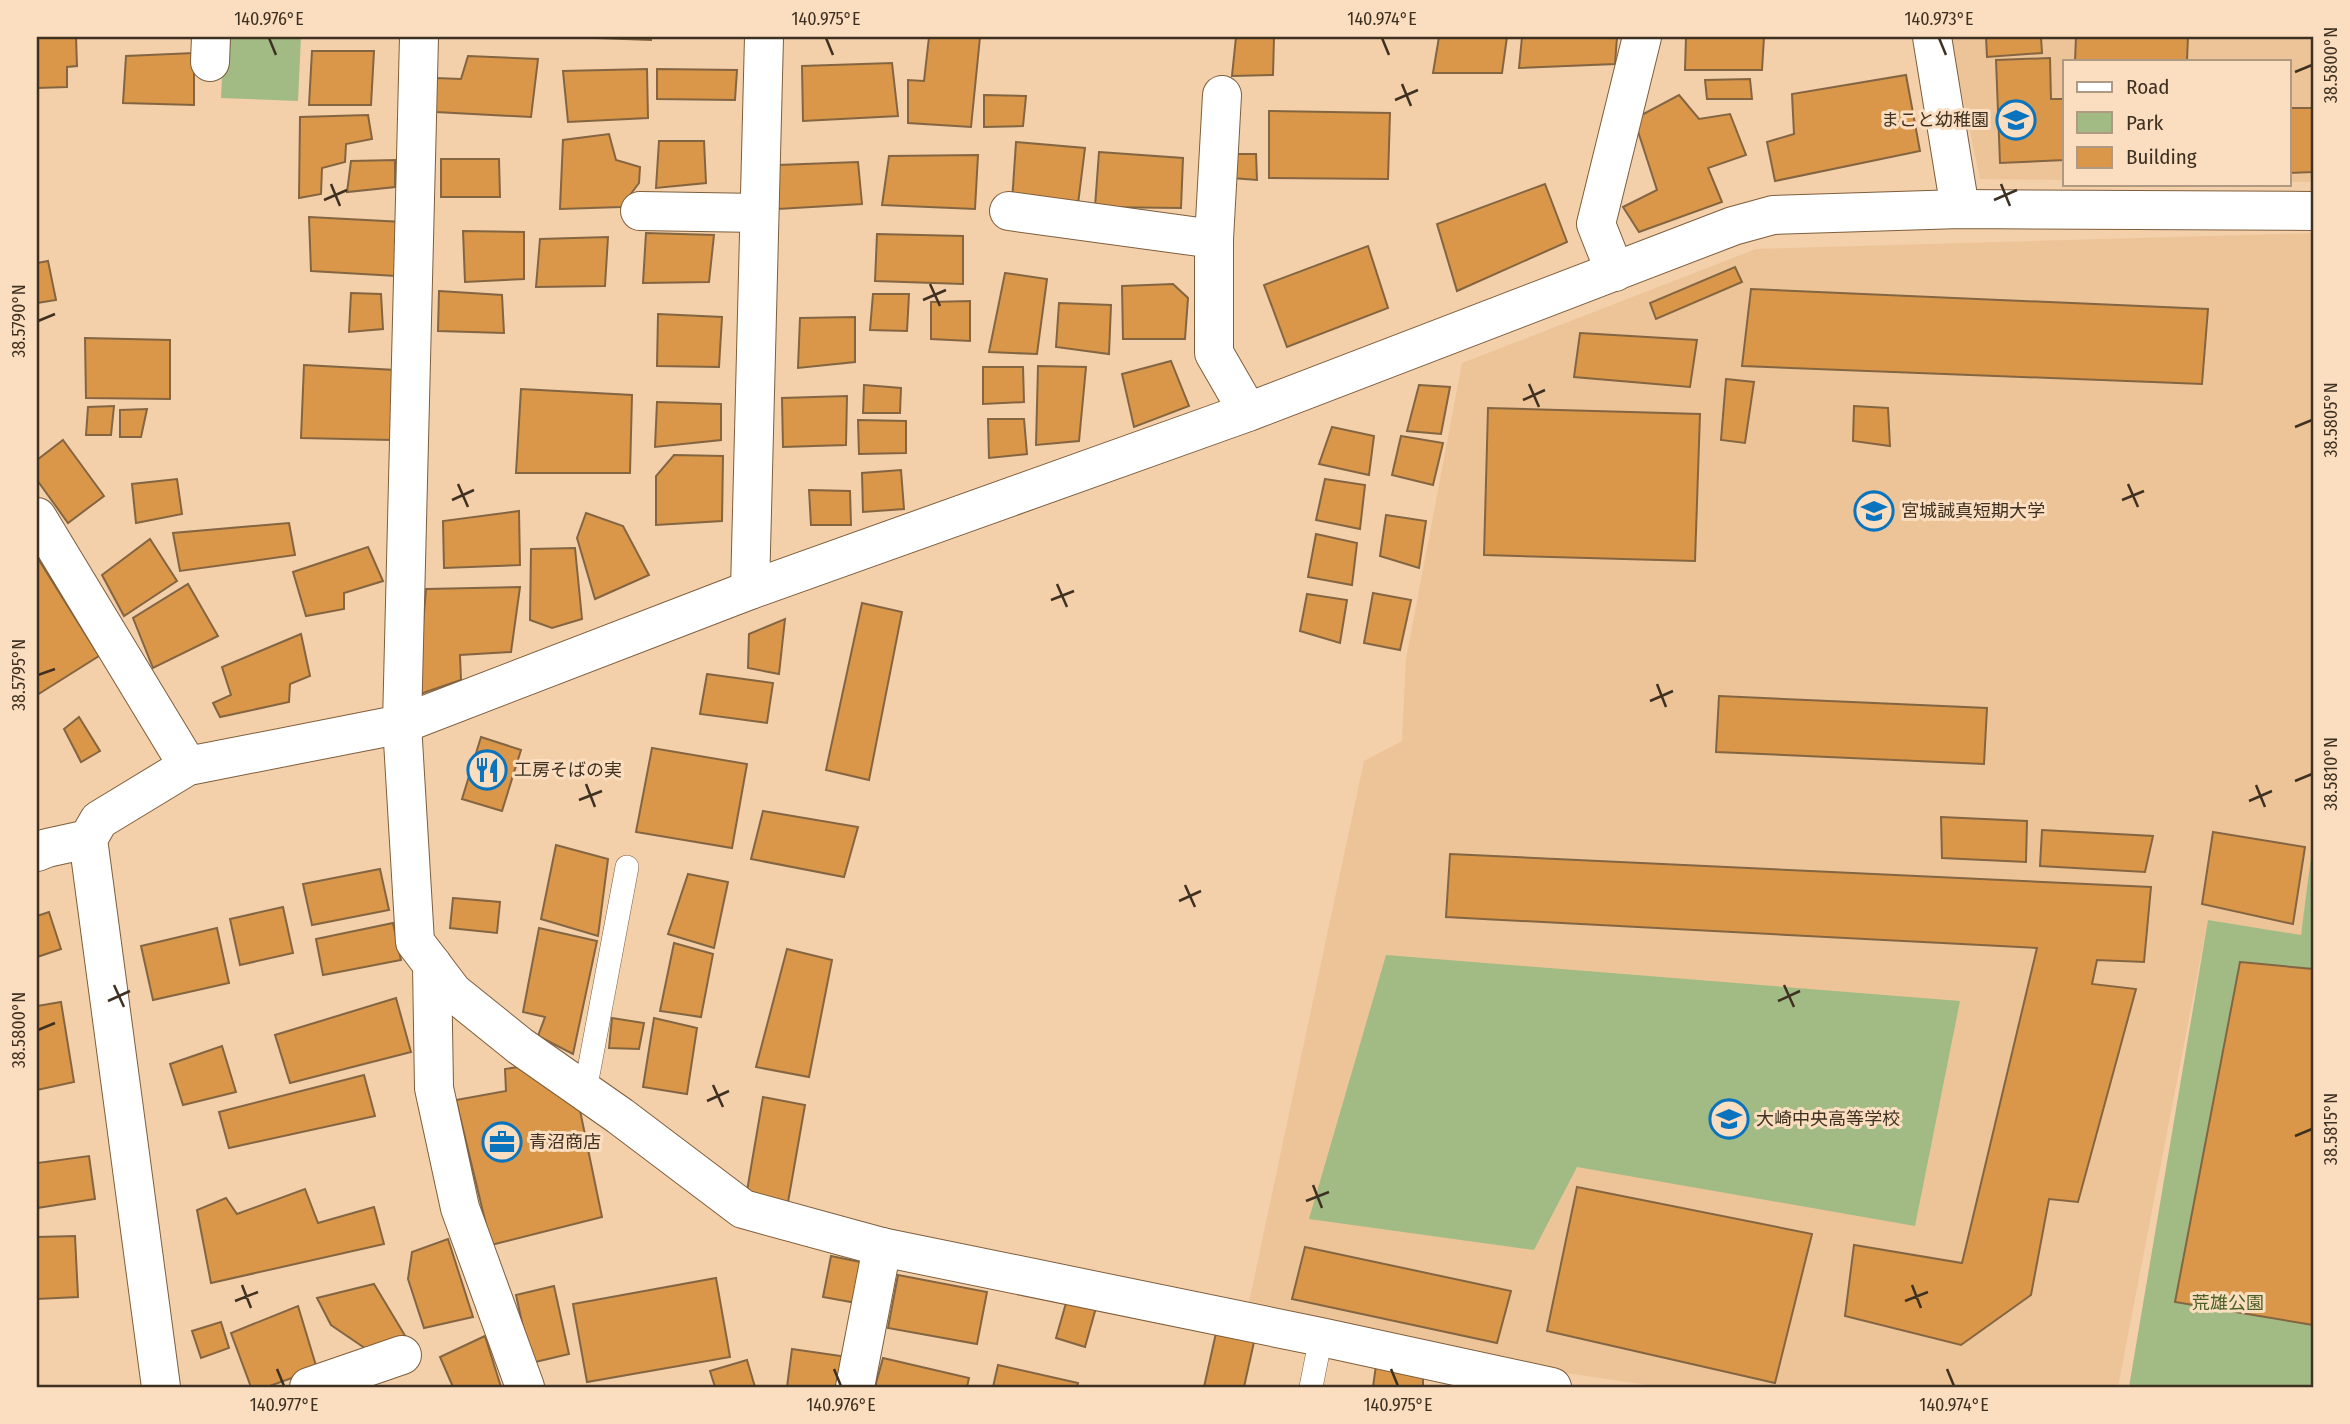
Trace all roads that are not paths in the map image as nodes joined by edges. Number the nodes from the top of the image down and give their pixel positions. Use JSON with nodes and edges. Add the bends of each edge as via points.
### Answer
{"nodes":[{"id":1,"x":419,"y":37,"type":"edge"},
{"id":2,"x":764,"y":37,"type":"edge"},
{"id":3,"x":1643,"y":37,"type":"edge"},
{"id":4,"x":1932,"y":37,"type":"edge"},
{"id":5,"x":1222,"y":95,"type":"dead end"},
{"id":6,"x":1961,"y":209,"type":"junction"},
{"id":7,"x":640,"y":211,"type":"dead end"},
{"id":8,"x":1009,"y":211,"type":"dead end"},
{"id":9,"x":2313,"y":211,"type":"edge"},
{"id":10,"x":759,"y":213,"type":"junction"},
{"id":11,"x":1214,"y":239,"type":"junction"},
{"id":12,"x":1615,"y":272,"type":"junction"},
{"id":13,"x":1248,"y":412,"type":"junction"},
{"id":14,"x":37,"y":517,"type":"edge"},
{"id":15,"x":750,"y":590,"type":"junction"},
{"id":16,"x":402,"y":724,"type":"junction"},
{"id":17,"x":188,"y":766,"type":"junction"},
{"id":18,"x":88,"y":839,"type":"junction"},
{"id":19,"x":37,"y":852,"type":"edge"},
{"id":20,"x":627,"y":867,"type":"dead end"},
{"id":21,"x":432,"y":964,"type":"junction"},
{"id":22,"x":585,"y":1091,"type":"junction"},
{"id":23,"x":882,"y":1247,"type":"junction"},
{"id":24,"x":1321,"y":1337,"type":"junction"},
{"id":25,"x":402,"y":1355,"type":"dead end"},
{"id":26,"x":161,"y":1387,"type":"edge"},
{"id":27,"x":309,"y":1387,"type":"edge"},
{"id":28,"x":525,"y":1387,"type":"edge"},
{"id":29,"x":855,"y":1387,"type":"edge"},
{"id":30,"x":1311,"y":1387,"type":"edge"},
{"id":31,"x":1552,"y":1387,"type":"edge"}],
"edges":[{"from":1,"to":16,"type":"street"},
{"from":2,"to":10,"type":"street"},
{"from":3,"to":12,"type":"street","via":[[1596,224]]},
{"from":4,"to":6,"type":"street"},
{"from":5,"to":11,"type":"street"},
{"from":6,"to":9,"type":"street"},
{"from":6,"to":12,"type":"street","via":[[1773,215],[1732,226]]},
{"from":7,"to":10,"type":"street"},
{"from":8,"to":11,"type":"street"},
{"from":10,"to":15,"type":"street"},
{"from":11,"to":13,"type":"street","via":[[1213,353]]},
{"from":12,"to":13,"type":"street"},
{"from":13,"to":15,"type":"street"},
{"from":14,"to":17,"type":"street"},
{"from":15,"to":16,"type":"street"},
{"from":16,"to":17,"type":"street"},
{"from":16,"to":21,"type":"street","via":[[415,943]]},
{"from":17,"to":18,"type":"street","via":[[99,820]]},
{"from":18,"to":19,"type":"street"},
{"from":18,"to":26,"type":"street"},
{"from":20,"to":22,"type":"lane"},
{"from":21,"to":22,"type":"street","via":[[453,992]]},
{"from":21,"to":28,"type":"street","via":[[434,1088],[454,1182]]},
{"from":22,"to":23,"type":"street","via":[[743,1209]]},
{"from":23,"to":24,"type":"street"},
{"from":23,"to":29,"type":"street"},
{"from":24,"to":30,"type":"lane"},
{"from":24,"to":31,"type":"street"},
{"from":25,"to":27,"type":"street"}]}
